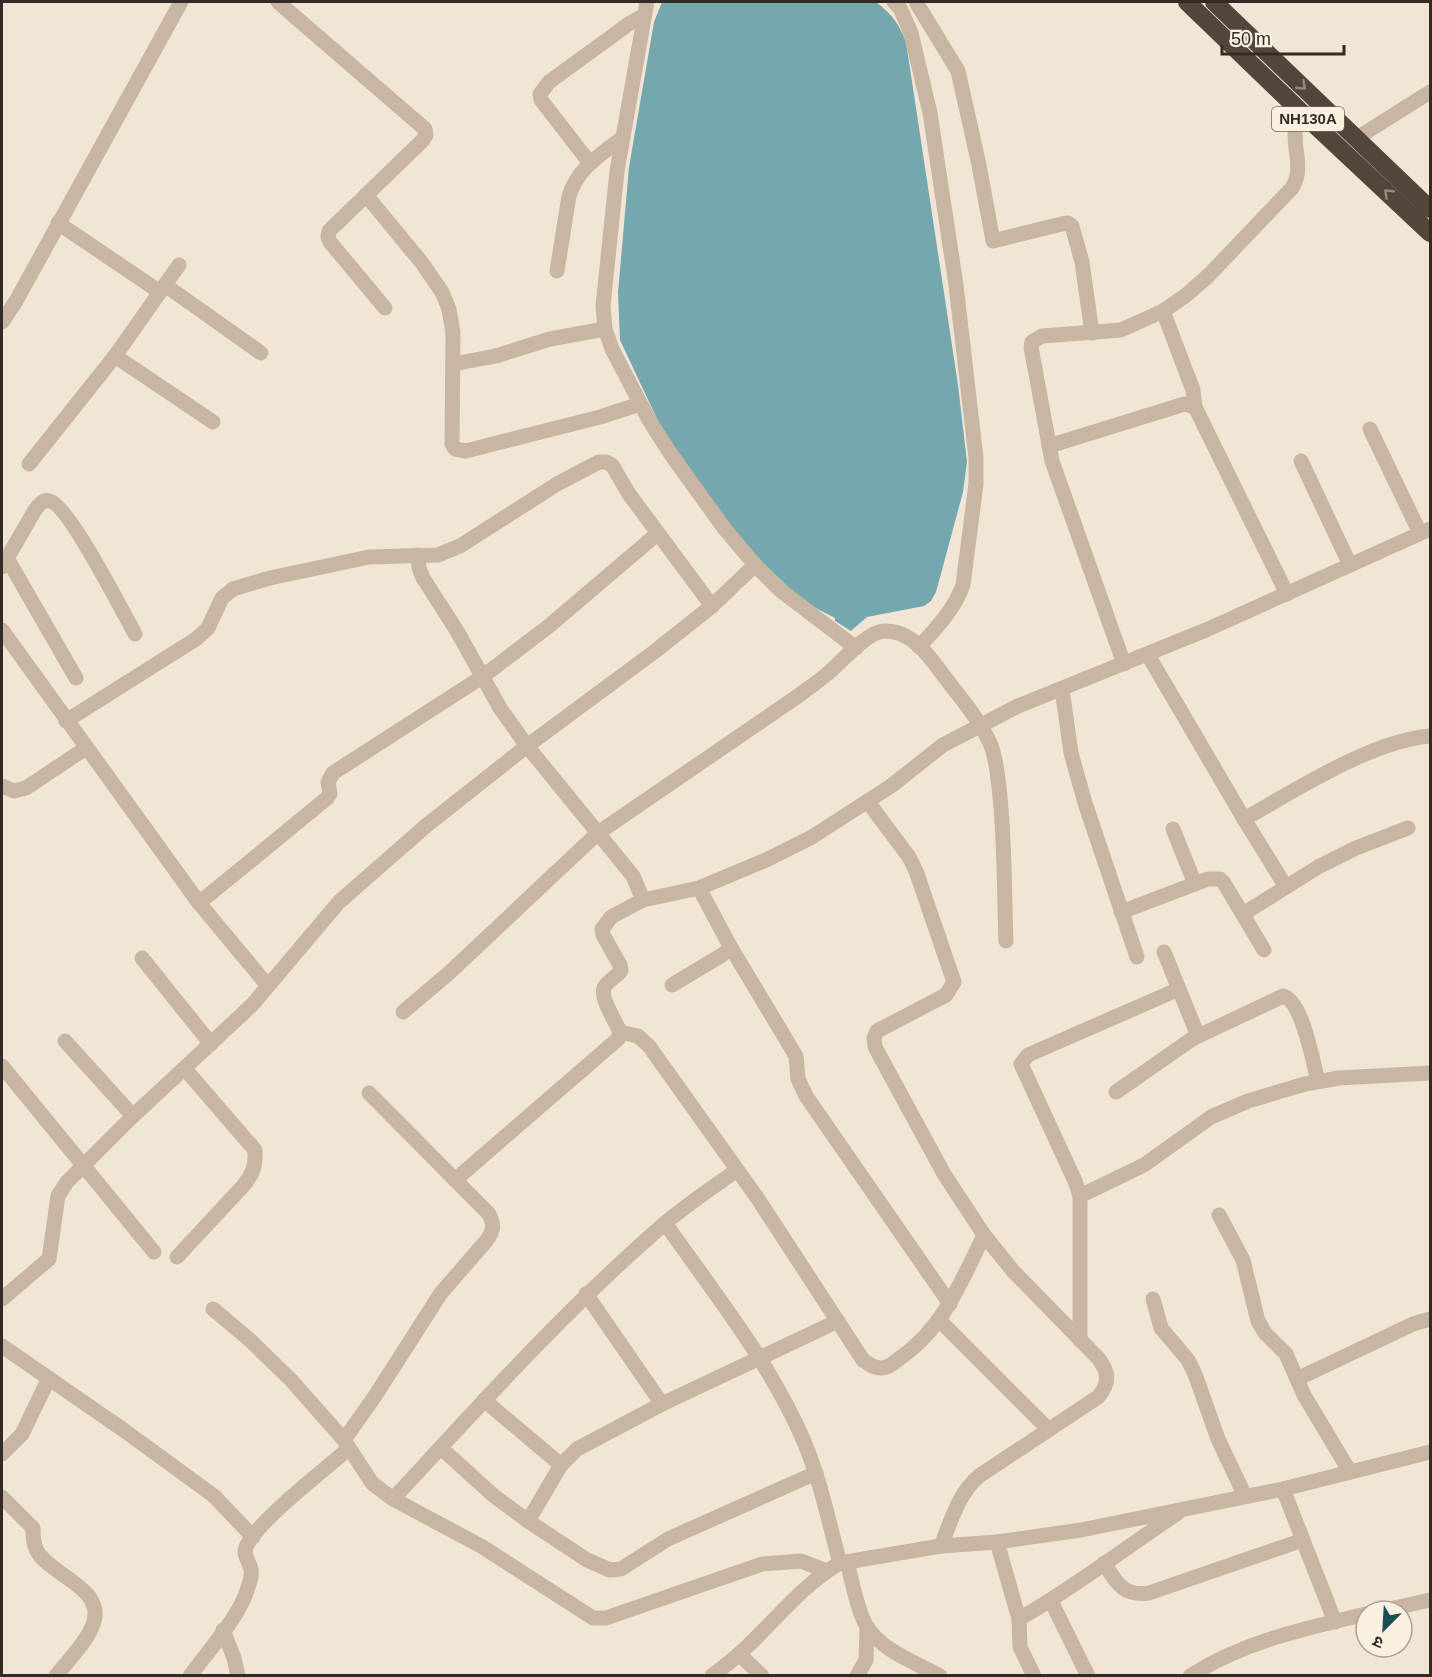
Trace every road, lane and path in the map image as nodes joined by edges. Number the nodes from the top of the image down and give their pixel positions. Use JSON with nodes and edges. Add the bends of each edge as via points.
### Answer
{"nodes":[{"id":1,"x":181,"y":2,"type":"edge"},
{"id":2,"x":278,"y":2,"type":"edge"},
{"id":3,"x":894,"y":2,"type":"edge"},
{"id":4,"x":916,"y":2,"type":"edge"},
{"id":5,"x":1187,"y":2,"type":"edge"},
{"id":6,"x":1214,"y":2,"type":"edge"},
{"id":7,"x":645,"y":9,"type":"edge"},
{"id":8,"x":1285,"y":69,"type":"junction"},
{"id":9,"x":1270,"y":83,"type":"junction"},
{"id":10,"x":1431,"y":92,"type":"edge"},
{"id":11,"x":1300,"y":111,"type":"junction"},
{"id":12,"x":622,"y":138,"type":"junction"},
{"id":13,"x":1357,"y":138,"type":"junction"},
{"id":14,"x":589,"y":162,"type":"junction"},
{"id":15,"x":366,"y":195,"type":"junction"},
{"id":16,"x":1431,"y":209,"type":"edge"},
{"id":17,"x":58,"y":223,"type":"junction"},
{"id":18,"x":1431,"y":233,"type":"edge"},
{"id":19,"x":179,"y":265,"type":"dead end"},
{"id":20,"x":557,"y":271,"type":"dead end"},
{"id":21,"x":162,"y":288,"type":"junction"},
{"id":22,"x":385,"y":308,"type":"dead end"},
{"id":23,"x":1163,"y":311,"type":"junction"},
{"id":24,"x":2,"y":322,"type":"edge"},
{"id":25,"x":605,"y":329,"type":"junction"},
{"id":26,"x":1092,"y":333,"type":"junction"},
{"id":27,"x":261,"y":353,"type":"dead end"},
{"id":28,"x":115,"y":356,"type":"junction"},
{"id":29,"x":453,"y":364,"type":"junction"},
{"id":30,"x":640,"y":404,"type":"junction"},
{"id":31,"x":1195,"y":407,"type":"junction"},
{"id":32,"x":213,"y":422,"type":"dead end"},
{"id":33,"x":1370,"y":429,"type":"dead end"},
{"id":34,"x":1048,"y":446,"type":"junction"},
{"id":35,"x":1301,"y":461,"type":"dead end"},
{"id":36,"x":29,"y":464,"type":"dead end"},
{"id":37,"x":1425,"y":531,"type":"edge"},
{"id":38,"x":657,"y":534,"type":"junction"},
{"id":39,"x":418,"y":555,"type":"junction"},
{"id":40,"x":4,"y":562,"type":"edge"},
{"id":41,"x":755,"y":564,"type":"junction"},
{"id":42,"x":1350,"y":565,"type":"junction"},
{"id":43,"x":1287,"y":594,"type":"junction"},
{"id":44,"x":712,"y":606,"type":"junction"},
{"id":45,"x":2,"y":630,"type":"edge"},
{"id":46,"x":135,"y":634,"type":"dead end"},
{"id":47,"x":919,"y":647,"type":"junction"},
{"id":48,"x":856,"y":648,"type":"junction"},
{"id":49,"x":1148,"y":654,"type":"junction"},
{"id":50,"x":1124,"y":664,"type":"junction"},
{"id":51,"x":482,"y":677,"type":"junction"},
{"id":52,"x":76,"y":678,"type":"dead end"},
{"id":53,"x":1062,"y":689,"type":"junction"},
{"id":54,"x":66,"y":721,"type":"junction"},
{"id":55,"x":980,"y":725,"type":"junction"},
{"id":56,"x":1431,"y":736,"type":"edge"},
{"id":57,"x":528,"y":746,"type":"junction"},
{"id":58,"x":86,"y":748,"type":"junction"},
{"id":59,"x":2,"y":786,"type":"edge"},
{"id":60,"x":868,"y":802,"type":"junction"},
{"id":61,"x":1244,"y":819,"type":"junction"},
{"id":62,"x":1408,"y":828,"type":"dead end"},
{"id":63,"x":1173,"y":829,"type":"dead end"},
{"id":64,"x":598,"y":833,"type":"junction"},
{"id":65,"x":1195,"y":884,"type":"junction"},
{"id":66,"x":1286,"y":887,"type":"junction"},
{"id":67,"x":699,"y":888,"type":"junction"},
{"id":68,"x":643,"y":900,"type":"junction"},
{"id":69,"x":199,"y":903,"type":"junction"},
{"id":70,"x":1121,"y":912,"type":"junction"},
{"id":71,"x":1242,"y":914,"type":"junction"},
{"id":72,"x":1006,"y":941,"type":"dead end"},
{"id":73,"x":730,"y":946,"type":"junction"},
{"id":74,"x":1264,"y":950,"type":"dead end"},
{"id":75,"x":1164,"y":952,"type":"dead end"},
{"id":76,"x":1137,"y":957,"type":"dead end"},
{"id":77,"x":142,"y":958,"type":"dead end"},
{"id":78,"x":672,"y":985,"type":"dead end"},
{"id":79,"x":268,"y":986,"type":"junction"},
{"id":80,"x":1179,"y":989,"type":"junction"},
{"id":81,"x":403,"y":1012,"type":"dead end"},
{"id":82,"x":620,"y":1032,"type":"junction"},
{"id":83,"x":1198,"y":1036,"type":"junction"},
{"id":84,"x":65,"y":1041,"type":"dead end"},
{"id":85,"x":211,"y":1044,"type":"junction"},
{"id":86,"x":2,"y":1066,"type":"edge"},
{"id":87,"x":185,"y":1069,"type":"junction"},
{"id":88,"x":1431,"y":1073,"type":"edge"},
{"id":89,"x":1318,"y":1081,"type":"junction"},
{"id":90,"x":1116,"y":1092,"type":"dead end"},
{"id":91,"x":369,"y":1093,"type":"dead end"},
{"id":92,"x":133,"y":1116,"type":"junction"},
{"id":93,"x":82,"y":1167,"type":"junction"},
{"id":94,"x":737,"y":1170,"type":"junction"},
{"id":95,"x":455,"y":1180,"type":"junction"},
{"id":96,"x":1080,"y":1196,"type":"junction"},
{"id":97,"x":1219,"y":1215,"type":"dead end"},
{"id":98,"x":665,"y":1223,"type":"junction"},
{"id":99,"x":984,"y":1235,"type":"junction"},
{"id":100,"x":154,"y":1252,"type":"dead end"},
{"id":101,"x":177,"y":1257,"type":"dead end"},
{"id":102,"x":586,"y":1294,"type":"junction"},
{"id":103,"x":2,"y":1299,"type":"edge"},
{"id":104,"x":1153,"y":1299,"type":"dead end"},
{"id":105,"x":950,"y":1304,"type":"junction"},
{"id":106,"x":213,"y":1309,"type":"dead end"},
{"id":107,"x":1431,"y":1319,"type":"edge"},
{"id":108,"x":939,"y":1320,"type":"junction"},
{"id":109,"x":838,"y":1321,"type":"junction"},
{"id":110,"x":1080,"y":1340,"type":"junction"},
{"id":111,"x":2,"y":1346,"type":"edge"},
{"id":112,"x":758,"y":1358,"type":"junction"},
{"id":113,"x":49,"y":1378,"type":"junction"},
{"id":114,"x":1297,"y":1379,"type":"junction"},
{"id":115,"x":484,"y":1400,"type":"junction"},
{"id":116,"x":662,"y":1404,"type":"junction"},
{"id":117,"x":1048,"y":1429,"type":"junction"},
{"id":118,"x":346,"y":1444,"type":"junction"},
{"id":119,"x":441,"y":1448,"type":"junction"},
{"id":120,"x":1431,"y":1452,"type":"edge"},
{"id":121,"x":2,"y":1454,"type":"edge"},
{"id":122,"x":561,"y":1465,"type":"junction"},
{"id":123,"x":1350,"y":1472,"type":"junction"},
{"id":124,"x":816,"y":1473,"type":"junction"},
{"id":125,"x":1283,"y":1488,"type":"junction"},
{"id":126,"x":1245,"y":1496,"type":"junction"},
{"id":127,"x":2,"y":1497,"type":"edge"},
{"id":128,"x":393,"y":1499,"type":"junction"},
{"id":129,"x":1188,"y":1507,"type":"junction"},
{"id":130,"x":528,"y":1521,"type":"junction"},
{"id":131,"x":253,"y":1537,"type":"junction"},
{"id":132,"x":1303,"y":1540,"type":"junction"},
{"id":133,"x":997,"y":1542,"type":"junction"},
{"id":134,"x":941,"y":1546,"type":"junction"},
{"id":135,"x":1104,"y":1563,"type":"junction"},
{"id":136,"x":838,"y":1565,"type":"junction"},
{"id":137,"x":1431,"y":1600,"type":"edge"},
{"id":138,"x":1051,"y":1601,"type":"junction"},
{"id":139,"x":1414,"y":1604,"type":"edge"},
{"id":140,"x":1354,"y":1617,"type":"edge"},
{"id":141,"x":1019,"y":1619,"type":"junction"},
{"id":142,"x":1335,"y":1622,"type":"junction"},
{"id":143,"x":867,"y":1627,"type":"junction"},
{"id":144,"x":223,"y":1630,"type":"junction"},
{"id":145,"x":739,"y":1654,"type":"junction"},
{"id":146,"x":56,"y":1676,"type":"edge"},
{"id":147,"x":190,"y":1676,"type":"edge"},
{"id":148,"x":238,"y":1676,"type":"edge"},
{"id":149,"x":712,"y":1676,"type":"edge"},
{"id":150,"x":762,"y":1676,"type":"edge"},
{"id":151,"x":857,"y":1676,"type":"edge"},
{"id":152,"x":939,"y":1676,"type":"edge"},
{"id":153,"x":1034,"y":1676,"type":"edge"},
{"id":154,"x":1088,"y":1676,"type":"edge"},
{"id":155,"x":1190,"y":1676,"type":"edge"}],
"edges":[{"from":1,"to":17,"type":"street"},
{"from":2,"to":15,"type":"street","via":[[425,129],[422,141]]},
{"from":3,"to":47,"type":"street","via":[[911,33],[930,113],[956,285],[976,458],[963,585],[948,615]]},
{"from":4,"to":26,"type":"street","via":[[958,71],[993,241],[1062,224],[1072,226],[1082,262]]},
{"from":5,"to":9,"type":"highway","number":"NH130A"},
{"from":6,"to":8,"type":"highway","number":"NH130A"},
{"from":7,"to":12,"type":"street"},
{"from":7,"to":14,"type":"street","via":[[549,82],[540,94]]},
{"from":8,"to":9,"type":"highway"},
{"from":8,"to":13,"type":"highway","number":"NH130A","one_way":true},
{"from":9,"to":11,"type":"highway","number":"NH130A"},
{"from":10,"to":13,"type":"street"},
{"from":18,"to":11,"type":"highway","number":"NH130A","one_way":true},
{"from":11,"to":23,"type":"street","via":[[1295,134],[1299,171],[1292,188],[1208,276]]},
{"from":12,"to":14,"type":"street"},
{"from":12,"to":25,"type":"street","via":[[603,306]]},
{"from":13,"to":16,"type":"highway","number":"NH130A"},
{"from":14,"to":20,"type":"street","via":[[568,196]]},
{"from":15,"to":22,"type":"street","via":[[332,226],[328,237]]},
{"from":15,"to":29,"type":"street","via":[[442,292],[453,333]]},
{"from":17,"to":21,"type":"street"},
{"from":17,"to":24,"type":"street"},
{"from":19,"to":21,"type":"street"},
{"from":21,"to":27,"type":"street"},
{"from":21,"to":28,"type":"street"},
{"from":23,"to":26,"type":"street","via":[[1121,330]]},
{"from":23,"to":31,"type":"street","via":[[1193,390]]},
{"from":25,"to":29,"type":"street"},
{"from":25,"to":30,"type":"street"},
{"from":26,"to":34,"type":"street","via":[[1042,336],[1032,342]]},
{"from":28,"to":32,"type":"street"},
{"from":28,"to":36,"type":"street"},
{"from":29,"to":30,"type":"street","via":[[452,444],[459,451]]},
{"from":30,"to":41,"type":"street","via":[[690,482]]},
{"from":31,"to":34,"type":"street","via":[[1178,405]]},
{"from":31,"to":43,"type":"street"},
{"from":33,"to":37,"type":"street"},
{"from":34,"to":50,"type":"street"},
{"from":35,"to":42,"type":"street"},
{"from":37,"to":42,"type":"street"},
{"from":38,"to":39,"type":"street","via":[[612,465],[599,462],[460,546],[438,555]]},
{"from":38,"to":44,"type":"street"},
{"from":38,"to":51,"type":"street"},
{"from":39,"to":51,"type":"street","via":[[423,578]]},
{"from":39,"to":54,"type":"street","via":[[369,557],[233,588],[222,598],[208,628],[196,639]]},
{"from":40,"to":46,"type":"street","via":[[41,502],[53,502],[74,526]]},
{"from":40,"to":52,"type":"street"},
{"from":41,"to":44,"type":"street"},
{"from":41,"to":48,"type":"street","via":[[780,590]]},
{"from":42,"to":43,"type":"street"},
{"from":43,"to":49,"type":"street"},
{"from":44,"to":57,"type":"street"},
{"from":45,"to":54,"type":"street"},
{"from":47,"to":48,"type":"street","via":[[904,635],[883,631]]},
{"from":47,"to":55,"type":"street"},
{"from":48,"to":64,"type":"street","via":[[798,696]]},
{"from":49,"to":50,"type":"street"},
{"from":49,"to":61,"type":"street"},
{"from":50,"to":53,"type":"street"},
{"from":51,"to":57,"type":"street"},
{"from":51,"to":69,"type":"street","via":[[333,773],[326,799]]},
{"from":53,"to":55,"type":"street"},
{"from":53,"to":70,"type":"street","via":[[1071,753]]},
{"from":54,"to":58,"type":"street"},
{"from":55,"to":60,"type":"street","via":[[943,745]]},
{"from":55,"to":72,"type":"street","via":[[995,758],[1002,813]]},
{"from":56,"to":61,"type":"street","via":[[1398,742],[1371,753],[1317,777]]},
{"from":57,"to":64,"type":"street"},
{"from":57,"to":79,"type":"street","via":[[362,880]]},
{"from":58,"to":59,"type":"street","via":[[26,788],[14,791]]},
{"from":58,"to":69,"type":"street"},
{"from":60,"to":67,"type":"street","via":[[802,841]]},
{"from":60,"to":99,"type":"street","via":[[916,871],[954,982],[946,995],[877,1031],[875,1047],[944,1174]]},
{"from":61,"to":66,"type":"street"},
{"from":62,"to":66,"type":"street","via":[[1356,848]]},
{"from":63,"to":65,"type":"street"},
{"from":64,"to":68,"type":"street","via":[[633,876]]},
{"from":64,"to":81,"type":"street"},
{"from":65,"to":70,"type":"street"},
{"from":65,"to":71,"type":"street","via":[[1220,879]]},
{"from":66,"to":71,"type":"street"},
{"from":67,"to":68,"type":"street"},
{"from":67,"to":73,"type":"street"},
{"from":68,"to":82,"type":"street","via":[[610,917],[602,928],[620,965],[621,971],[603,991]]},
{"from":69,"to":79,"type":"street"},
{"from":70,"to":76,"type":"street"},
{"from":71,"to":74,"type":"street"},
{"from":73,"to":78,"type":"street","via":[[722,955]]},
{"from":73,"to":105,"type":"street","via":[[796,1056],[798,1079],[806,1096]]},
{"from":75,"to":80,"type":"street"},
{"from":77,"to":85,"type":"street"},
{"from":79,"to":85,"type":"street"},
{"from":80,"to":83,"type":"street"},
{"from":80,"to":96,"type":"street","via":[[1028,1055],[1020,1064]]},
{"from":82,"to":94,"type":"street","via":[[638,1036],[649,1046]]},
{"from":82,"to":95,"type":"street","via":[[613,1045]]},
{"from":83,"to":89,"type":"street","via":[[1275,998],[1289,998],[1305,1028]]},
{"from":83,"to":90,"type":"street"},
{"from":84,"to":92,"type":"street"},
{"from":85,"to":87,"type":"street"},
{"from":86,"to":93,"type":"street"},
{"from":87,"to":92,"type":"street"},
{"from":87,"to":101,"type":"street","via":[[255,1150],[256,1164],[243,1186]]},
{"from":88,"to":89,"type":"street"},
{"from":89,"to":96,"type":"street","via":[[1248,1101],[1211,1117],[1144,1165]]},
{"from":91,"to":95,"type":"street"},
{"from":92,"to":93,"type":"street"},
{"from":93,"to":100,"type":"street"},
{"from":93,"to":103,"type":"street","via":[[58,1196],[50,1258]]},
{"from":94,"to":98,"type":"street"},
{"from":94,"to":109,"type":"street"},
{"from":95,"to":118,"type":"street","via":[[489,1214],[492,1232],[441,1293]]},
{"from":96,"to":110,"type":"street"},
{"from":97,"to":114,"type":"street","via":[[1243,1260],[1258,1321],[1286,1354]]},
{"from":98,"to":102,"type":"street"},
{"from":98,"to":112,"type":"street"},
{"from":99,"to":105,"type":"street"},
{"from":99,"to":110,"type":"street"},
{"from":102,"to":115,"type":"street"},
{"from":102,"to":116,"type":"street"},
{"from":104,"to":126,"type":"street","via":[[1161,1328],[1195,1374]]},
{"from":105,"to":108,"type":"street"},
{"from":106,"to":118,"type":"street","via":[[291,1380]]},
{"from":107,"to":114,"type":"street"},
{"from":108,"to":109,"type":"street","via":[[906,1354],[882,1369],[863,1360]]},
{"from":108,"to":117,"type":"street"},
{"from":109,"to":112,"type":"street"},
{"from":110,"to":117,"type":"street","via":[[1106,1368],[1106,1388]]},
{"from":111,"to":113,"type":"street"},
{"from":112,"to":116,"type":"street"},
{"from":112,"to":124,"type":"street","via":[[794,1419]]},
{"from":113,"to":121,"type":"street","via":[[22,1434]]},
{"from":113,"to":131,"type":"street","via":[[214,1497]]},
{"from":114,"to":123,"type":"street"},
{"from":115,"to":119,"type":"street"},
{"from":115,"to":122,"type":"street"},
{"from":116,"to":122,"type":"street","via":[[577,1449]]},
{"from":117,"to":134,"type":"street","via":[[968,1485]]},
{"from":118,"to":128,"type":"street","via":[[372,1483]]},
{"from":118,"to":131,"type":"street"},
{"from":119,"to":128,"type":"street"},
{"from":119,"to":130,"type":"street"},
{"from":120,"to":123,"type":"street"},
{"from":122,"to":130,"type":"street"},
{"from":123,"to":125,"type":"street"},
{"from":124,"to":130,"type":"street","via":[[668,1539],[621,1569],[600,1566]]},
{"from":124,"to":136,"type":"street"},
{"from":125,"to":126,"type":"street"},
{"from":125,"to":132,"type":"street"},
{"from":126,"to":129,"type":"street"},
{"from":127,"to":146,"type":"street","via":[[33,1528],[37,1552],[84,1591],[96,1607],[92,1629]]},
{"from":128,"to":136,"type":"street","via":[[481,1546],[582,1613],[600,1619],[762,1564],[801,1561]]},
{"from":129,"to":133,"type":"street","via":[[1081,1530]]},
{"from":129,"to":135,"type":"street"},
{"from":131,"to":144,"type":"street","via":[[245,1549],[251,1569],[247,1593]]},
{"from":132,"to":135,"type":"street","via":[[1139,1595],[1120,1586]]},
{"from":132,"to":142,"type":"street"},
{"from":133,"to":134,"type":"street"},
{"from":133,"to":141,"type":"street"},
{"from":134,"to":136,"type":"street"},
{"from":135,"to":138,"type":"street"},
{"from":136,"to":143,"type":"street"},
{"from":136,"to":145,"type":"street","via":[[790,1602]]},
{"from":137,"to":139,"type":"street"},
{"from":138,"to":141,"type":"street"},
{"from":138,"to":154,"type":"street"},
{"from":140,"to":142,"type":"street"},
{"from":141,"to":153,"type":"street","via":[[1020,1647]]},
{"from":142,"to":155,"type":"street","via":[[1246,1646]]},
{"from":143,"to":151,"type":"street","via":[[866,1660]]},
{"from":143,"to":152,"type":"street","via":[[885,1645]]},
{"from":144,"to":147,"type":"street"},
{"from":144,"to":148,"type":"street"},
{"from":145,"to":149,"type":"street"},
{"from":145,"to":150,"type":"street"}]}
